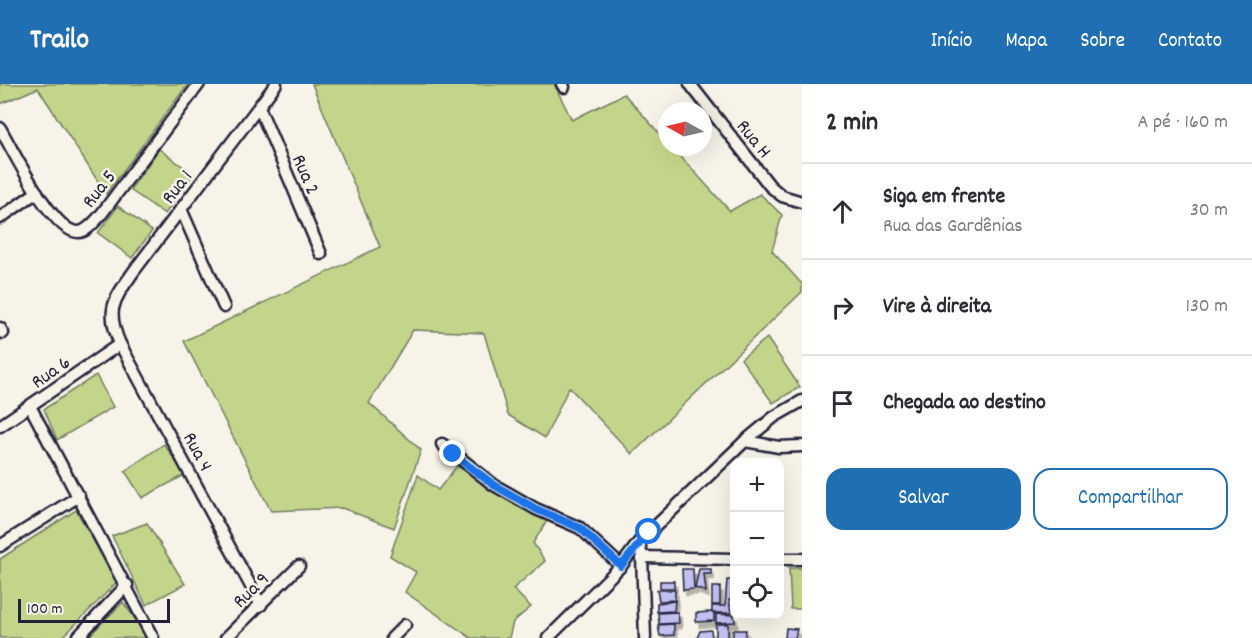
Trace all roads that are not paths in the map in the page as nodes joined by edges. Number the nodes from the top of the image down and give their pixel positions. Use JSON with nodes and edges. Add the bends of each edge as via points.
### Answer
{"nodes":[{"id":1,"x":199,"y":84,"type":"edge"},
{"id":2,"x":276,"y":84,"type":"edge"},
{"id":3,"x":690,"y":84,"type":"edge"},
{"id":4,"x":260,"y":107,"type":"junction"},
{"id":5,"x":0,"y":128,"type":"edge"},
{"id":6,"x":37,"y":192,"type":"junction"},
{"id":7,"x":802,"y":202,"type":"edge"},
{"id":8,"x":181,"y":209,"type":"junction"},
{"id":9,"x":0,"y":218,"type":"edge"},
{"id":10,"x":321,"y":254,"type":"dead end"},
{"id":11,"x":224,"y":307,"type":"dead end"},
{"id":12,"x":111,"y":313,"type":"joint"},
{"id":13,"x":120,"y":344,"type":"junction"},
{"id":14,"x":802,"y":401,"type":"edge"},
{"id":15,"x":31,"y":408,"type":"junction"},
{"id":16,"x":0,"y":426,"type":"edge"},
{"id":17,"x":745,"y":441,"type":"junction"},
{"id":18,"x":442,"y":444,"type":"dead end"},
{"id":19,"x":802,"y":446,"type":"edge"},
{"id":20,"x":79,"y":496,"type":"junction"},
{"id":21,"x":639,"y":542,"type":"junction"},
{"id":22,"x":0,"y":546,"type":"edge"},
{"id":23,"x":642,"y":557,"type":"junction"},
{"id":24,"x":730,"y":559,"type":"edge"},
{"id":25,"x":784,"y":559,"type":"edge"},
{"id":26,"x":802,"y":559,"type":"edge"},
{"id":27,"x":299,"y":566,"type":"dead end"},
{"id":28,"x":621,"y":566,"type":"junction"},
{"id":29,"x":127,"y":585,"type":"junction"},
{"id":30,"x":261,"y":604,"type":"junction"},
{"id":31,"x":405,"y":626,"type":"dead end"},
{"id":32,"x":76,"y":638,"type":"edge"},
{"id":33,"x":153,"y":638,"type":"edge"},
{"id":34,"x":226,"y":638,"type":"edge"},
{"id":35,"x":392,"y":638,"type":"edge"},
{"id":36,"x":548,"y":638,"type":"edge"},
{"id":37,"x":645,"y":638,"type":"edge"}],
"edges":[{"from":1,"to":6,"type":"street","name":"Rua 5","via":[[88,228],[79,232],[66,228]]},
{"from":2,"to":4,"type":"street","name":"Rua 1"},
{"from":3,"to":7,"type":"street","name":"Rua H","via":[[770,186],[782,196]]},
{"from":4,"to":8,"type":"street","name":"Rua 1"},
{"from":4,"to":10,"type":"street","name":"Rua 2"},
{"from":5,"to":6,"type":"street","name":"Rua 5"},
{"from":6,"to":9,"type":"street"},
{"from":8,"to":11,"type":"street"},
{"from":8,"to":12,"type":"street","name":"Rua 1","via":[[114,300]]},
{"from":12,"to":13,"type":"street","name":"Rua 4"},
{"from":13,"to":15,"type":"street","name":"Rua 6"},
{"from":13,"to":30,"type":"street","name":"Rua 4"},
{"from":14,"to":17,"type":"street"},
{"from":15,"to":16,"type":"street","name":"Rua 6"},
{"from":15,"to":20,"type":"street"},
{"from":17,"to":19,"type":"street","via":[[779,447]]},
{"from":17,"to":21,"type":"street"},
{"from":18,"to":28,"type":"street","via":[[494,485],[580,528]]},
{"from":20,"to":22,"type":"street"},
{"from":20,"to":29,"type":"street"},
{"from":21,"to":23,"type":"street"},
{"from":21,"to":28,"type":"street"},
{"from":23,"to":24,"type":"street"},
{"from":23,"to":37,"type":"street"},
{"from":25,"to":26,"type":"street"},
{"from":27,"to":30,"type":"street","name":"Rua 9"},
{"from":28,"to":36,"type":"street"},
{"from":29,"to":32,"type":"street"},
{"from":29,"to":33,"type":"street"},
{"from":30,"to":34,"type":"street","name":"Rua 9"},
{"from":31,"to":35,"type":"street"}]}
